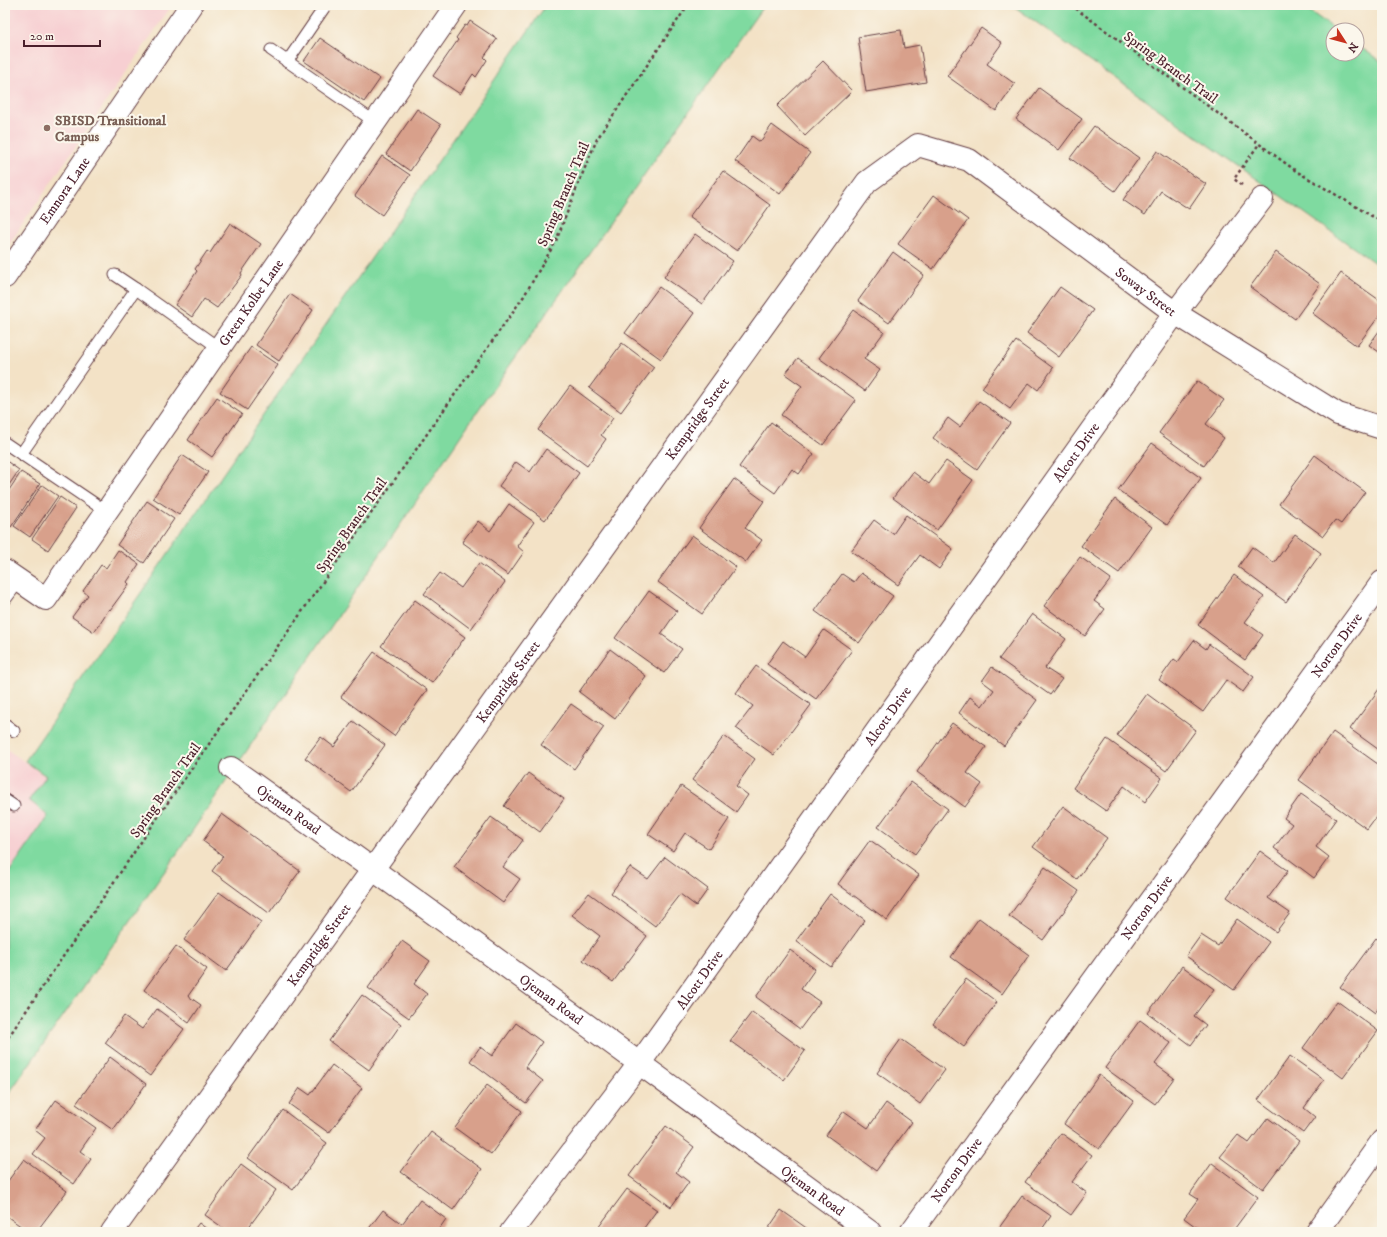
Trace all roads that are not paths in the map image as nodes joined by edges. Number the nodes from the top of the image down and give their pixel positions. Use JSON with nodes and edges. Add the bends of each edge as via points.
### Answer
{"nodes":[{"id":1,"x":191,"y":5,"type":"edge"},
{"id":2,"x":326,"y":5,"type":"edge"},
{"id":3,"x":456,"y":5,"type":"edge"},
{"id":4,"x":271,"y":50,"type":"dead end"},
{"id":5,"x":287,"y":62,"type":"junction"},
{"id":6,"x":375,"y":122,"type":"junction"},
{"id":7,"x":918,"y":145,"type":"joint"},
{"id":8,"x":1262,"y":199,"type":"road end"},
{"id":9,"x":115,"y":275,"type":"dead end"},
{"id":10,"x":5,"y":277,"type":"edge"},
{"id":11,"x":136,"y":289,"type":"junction"},
{"id":12,"x":1175,"y":313,"type":"junction"},
{"id":13,"x":220,"y":348,"type":"junction"},
{"id":14,"x":1382,"y":428,"type":"edge"},
{"id":15,"x":5,"y":443,"type":"edge"},
{"id":16,"x":21,"y":454,"type":"junction"},
{"id":17,"x":107,"y":512,"type":"junction"},
{"id":18,"x":12,"y":576,"type":"edge"},
{"id":19,"x":1382,"y":582,"type":"edge"},
{"id":20,"x":5,"y":600,"type":"edge"},
{"id":21,"x":5,"y":724,"type":"edge"},
{"id":22,"x":14,"y":731,"type":"dead end"},
{"id":23,"x":231,"y":768,"type":"dead end"},
{"id":24,"x":373,"y":869,"type":"junction"},
{"id":25,"x":639,"y":1064,"type":"junction"},
{"id":26,"x":1382,"y":1141,"type":"edge"},
{"id":27,"x":112,"y":1232,"type":"edge"},
{"id":28,"x":511,"y":1232,"type":"edge"},
{"id":29,"x":870,"y":1232,"type":"edge"},
{"id":30,"x":910,"y":1232,"type":"edge"},
{"id":31,"x":1317,"y":1232,"type":"edge"}],
"edges":[{"from":1,"to":10,"type":"street","name":"Emnora Lane"},
{"from":2,"to":5,"type":"lane"},
{"from":3,"to":6,"type":"street","name":"Green Kolbe Lane"},
{"from":4,"to":5,"type":"lane"},
{"from":5,"to":6,"type":"lane"},
{"from":6,"to":13,"type":"street","name":"Green Kolbe Lane"},
{"from":7,"to":12,"type":"street","name":"Soway Street","via":[[969,160]]},
{"from":7,"to":24,"type":"street","name":"Kempridge Street","via":[[867,182]]},
{"from":8,"to":12,"type":"street","name":"Alcott Drive"},
{"from":9,"to":11,"type":"lane"},
{"from":11,"to":13,"type":"lane"},
{"from":11,"to":16,"type":"lane"},
{"from":12,"to":14,"type":"street","name":"Soway Street","via":[[1338,414]]},
{"from":12,"to":25,"type":"street","name":"Alcott Drive"},
{"from":13,"to":17,"type":"street","name":"Green Kolbe Lane"},
{"from":15,"to":16,"type":"lane"},
{"from":16,"to":17,"type":"lane"},
{"from":17,"to":18,"type":"street","name":"Green Kolbe Lane","via":[[46,599]]},
{"from":18,"to":20,"type":"lane"},
{"from":19,"to":30,"type":"street","name":"Norton Drive"},
{"from":21,"to":22,"type":"lane"},
{"from":23,"to":24,"type":"street","name":"Ojeman Road"},
{"from":24,"to":25,"type":"street","name":"Ojeman Road"},
{"from":24,"to":27,"type":"street","name":"Kempridge Street"},
{"from":25,"to":28,"type":"street","name":"Alcott Drive"},
{"from":25,"to":29,"type":"street","name":"Ojeman Road"},
{"from":26,"to":31,"type":"street"}]}
